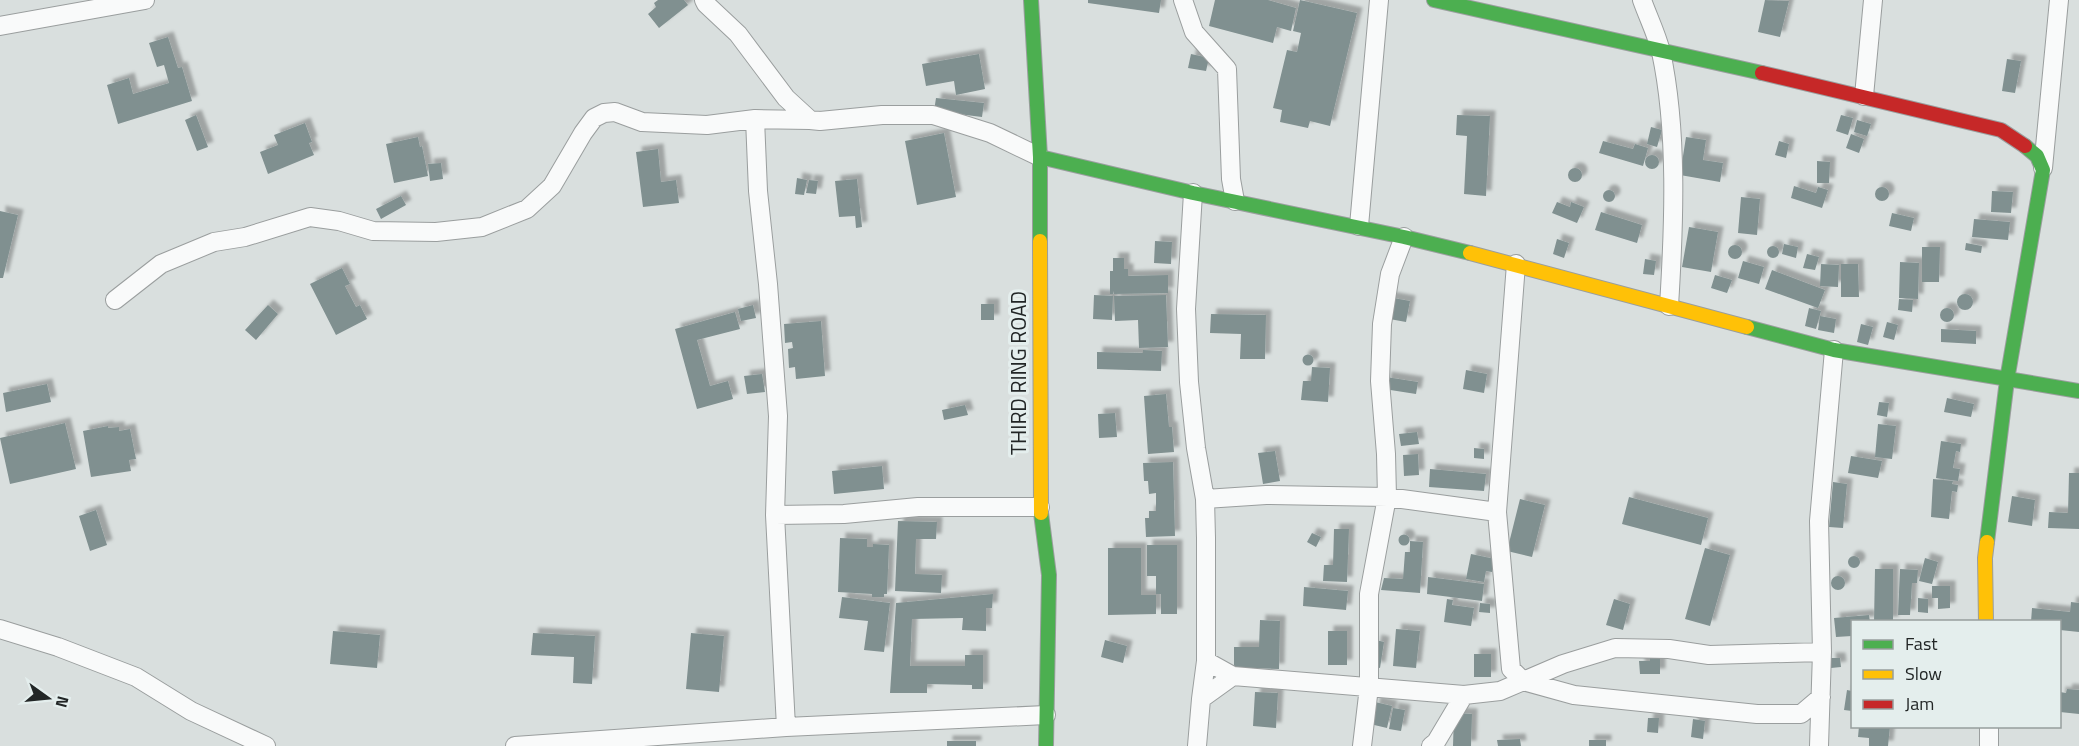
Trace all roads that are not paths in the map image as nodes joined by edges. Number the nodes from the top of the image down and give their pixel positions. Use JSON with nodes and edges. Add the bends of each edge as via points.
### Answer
{"nodes":[{"id":1,"x":145,"y":0,"type":"edge"},
{"id":2,"x":704,"y":0,"type":"edge"},
{"id":3,"x":1031,"y":0,"type":"edge"},
{"id":4,"x":1183,"y":0,"type":"edge"},
{"id":5,"x":1379,"y":0,"type":"edge"},
{"id":6,"x":1434,"y":0,"type":"edge"},
{"id":7,"x":1642,"y":0,"type":"edge"},
{"id":8,"x":1873,"y":0,"type":"edge"},
{"id":9,"x":2059,"y":0,"type":"edge"},
{"id":10,"x":0,"y":26,"type":"edge"},
{"id":11,"x":1660,"y":51,"type":"junction"},
{"id":12,"x":1864,"y":96,"type":"junction"},
{"id":13,"x":755,"y":118,"type":"junction"},
{"id":14,"x":810,"y":120,"type":"junction"},
{"id":15,"x":1040,"y":157,"type":"junction"},
{"id":16,"x":2043,"y":170,"type":"junction"},
{"id":17,"x":1193,"y":193,"type":"junction"},
{"id":18,"x":1235,"y":201,"type":"junction"},
{"id":19,"x":1359,"y":226,"type":"junction"},
{"id":20,"x":1404,"y":237,"type":"junction"},
{"id":21,"x":1516,"y":264,"type":"junction"},
{"id":22,"x":115,"y":300,"type":"dead end"},
{"id":23,"x":1669,"y":306,"type":"junction"},
{"id":24,"x":1834,"y":350,"type":"junction"},
{"id":25,"x":2007,"y":380,"type":"junction"},
{"id":26,"x":2079,"y":391,"type":"edge"},
{"id":27,"x":1387,"y":497,"type":"junction"},
{"id":28,"x":1205,"y":499,"type":"junction"},
{"id":29,"x":1040,"y":507,"type":"junction"},
{"id":30,"x":1497,"y":512,"type":"junction"},
{"id":31,"x":775,"y":515,"type":"junction"},
{"id":32,"x":1986,"y":620,"type":"edge"},
{"id":33,"x":0,"y":629,"type":"edge"},
{"id":34,"x":1822,"y":652,"type":"junction"},
{"id":35,"x":1206,"y":661,"type":"junction"},
{"id":36,"x":1233,"y":676,"type":"junction"},
{"id":37,"x":1523,"y":681,"type":"junction"},
{"id":38,"x":1369,"y":687,"type":"junction"},
{"id":39,"x":1464,"y":695,"type":"junction"},
{"id":40,"x":1821,"y":697,"type":"junction"},
{"id":41,"x":1200,"y":699,"type":"junction"},
{"id":42,"x":1046,"y":715,"type":"junction"},
{"id":43,"x":786,"y":727,"type":"junction"},
{"id":44,"x":1989,"y":728,"type":"edge"},
{"id":45,"x":266,"y":746,"type":"edge"},
{"id":46,"x":515,"y":746,"type":"edge"},
{"id":47,"x":1046,"y":746,"type":"edge"},
{"id":48,"x":1197,"y":746,"type":"edge"},
{"id":49,"x":1362,"y":746,"type":"edge"},
{"id":50,"x":1431,"y":746,"type":"edge"},
{"id":51,"x":1819,"y":746,"type":"edge"},
{"id":52,"x":1989,"y":746,"type":"edge"}],
"edges":[{"from":1,"to":10,"type":"street"},
{"from":2,"to":14,"type":"street","via":[[738,34],[786,98]]},
{"from":3,"to":15,"type":"street","name":"THIRD RING ROAD"},
{"from":4,"to":18,"type":"street","via":[[1194,32],[1227,69]]},
{"from":5,"to":19,"type":"street"},
{"from":6,"to":11,"type":"street"},
{"from":7,"to":11,"type":"street"},
{"from":8,"to":12,"type":"street"},
{"from":9,"to":16,"type":"street"},
{"from":11,"to":12,"type":"street"},
{"from":11,"to":23,"type":"street","via":[[1671,130],[1674,228]]},
{"from":12,"to":16,"type":"street","via":[[2001,130],[2037,156]]},
{"from":13,"to":14,"type":"street"},
{"from":13,"to":22,"type":"street","via":[[707,125],[642,122],[615,112],[604,113],[594,118],[583,133],[552,186],[527,209],[482,227],[436,232],[374,231],[310,217],[214,242],[161,264]]},
{"from":13,"to":31,"type":"street","via":[[778,416]]},
{"from":14,"to":15,"type":"street","via":[[933,115],[990,133]]},
{"from":15,"to":17,"type":"street"},
{"from":15,"to":29,"type":"street","name":"THIRD RING ROAD"},
{"from":16,"to":25,"type":"street"},
{"from":17,"to":18,"type":"street"},
{"from":17,"to":28,"type":"street","via":[[1186,309],[1190,391]]},
{"from":18,"to":19,"type":"street"},
{"from":19,"to":20,"type":"street"},
{"from":20,"to":21,"type":"street"},
{"from":20,"to":27,"type":"street","via":[[1390,274],[1382,324],[1380,381]]},
{"from":21,"to":23,"type":"street"},
{"from":21,"to":30,"type":"street"},
{"from":23,"to":24,"type":"street"},
{"from":24,"to":25,"type":"street"},
{"from":24,"to":34,"type":"street","via":[[1819,522]]},
{"from":25,"to":26,"type":"street"},
{"from":25,"to":32,"type":"street","via":[[1985,558]]},
{"from":27,"to":28,"type":"street","via":[[1266,495]]},
{"from":27,"to":30,"type":"street"},
{"from":27,"to":38,"type":"street","via":[[1369,594]]},
{"from":28,"to":35,"type":"street"},
{"from":29,"to":31,"type":"street","via":[[918,507]]},
{"from":29,"to":42,"type":"street","name":"THIRD RING ROAD","via":[[1049,575]]},
{"from":30,"to":37,"type":"street","via":[[1511,669]]},
{"from":31,"to":43,"type":"street"},
{"from":33,"to":45,"type":"street","via":[[136,677],[191,711]]},
{"from":34,"to":37,"type":"street","via":[[1709,655],[1670,649],[1615,648]]},
{"from":34,"to":40,"type":"street"},
{"from":35,"to":36,"type":"street"},
{"from":35,"to":41,"type":"street"},
{"from":36,"to":38,"type":"street"},
{"from":36,"to":41,"type":"street"},
{"from":37,"to":39,"type":"street","via":[[1500,691]]},
{"from":37,"to":40,"type":"street","via":[[1574,694],[1756,714],[1801,714]]},
{"from":38,"to":39,"type":"street"},
{"from":38,"to":49,"type":"street"},
{"from":39,"to":50,"type":"street"},
{"from":40,"to":51,"type":"street"},
{"from":41,"to":48,"type":"street"},
{"from":42,"to":43,"type":"street"},
{"from":42,"to":47,"type":"street","name":"THIRD RING ROAD"},
{"from":43,"to":46,"type":"street"},
{"from":44,"to":52,"type":"street"}]}
